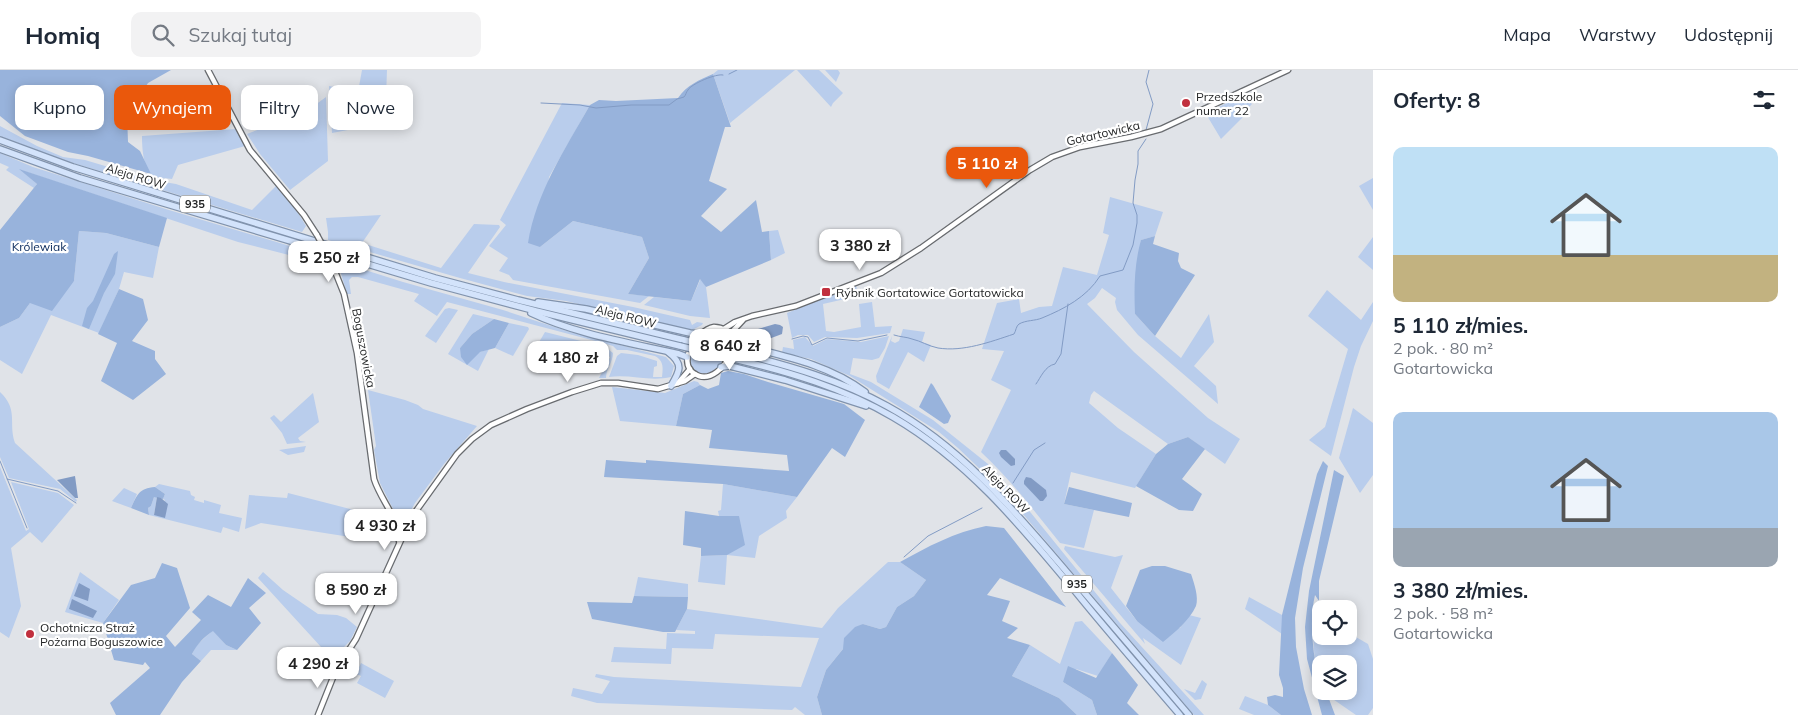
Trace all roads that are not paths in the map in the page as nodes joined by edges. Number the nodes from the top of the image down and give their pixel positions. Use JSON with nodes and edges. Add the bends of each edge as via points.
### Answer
{"nodes":[{"id":1,"x":208,"y":70,"type":"edge"},
{"id":2,"x":1288,"y":70,"type":"edge"},
{"id":3,"x":0,"y":140,"type":"edge"},
{"id":4,"x":0,"y":148,"type":"edge"},
{"id":5,"x":518,"y":300,"type":"junction"},
{"id":6,"x":521,"y":308,"type":"junction"},
{"id":7,"x":744,"y":319,"type":"junction"},
{"id":8,"x":724,"y":329,"type":"junction"},
{"id":9,"x":700,"y":334,"type":"junction"},
{"id":10,"x":730,"y":334,"type":"junction"},
{"id":11,"x":733,"y":342,"type":"junction"},
{"id":12,"x":682,"y":343,"type":"junction"},
{"id":13,"x":667,"y":351,"type":"junction"},
{"id":14,"x":736,"y":356,"type":"junction"},
{"id":15,"x":687,"y":357,"type":"junction"},
{"id":16,"x":722,"y":366,"type":"junction"},
{"id":17,"x":690,"y":369,"type":"junction"},
{"id":18,"x":695,"y":374,"type":"junction"},
{"id":19,"x":674,"y":385,"type":"junction"},
{"id":20,"x":877,"y":401,"type":"junction"},
{"id":21,"x":879,"y":409,"type":"junction"},
{"id":22,"x":392,"y":515,"type":"junction"},
{"id":23,"x":397,"y":525,"type":"junction"},
{"id":24,"x":406,"y":527,"type":"junction"},
{"id":25,"x":399,"y":542,"type":"junction"},
{"id":26,"x":318,"y":715,"type":"edge"},
{"id":27,"x":1180,"y":715,"type":"edge"},
{"id":28,"x":1189,"y":715,"type":"edge"}],
"edges":[{"from":1,"to":22,"type":"street","name":"Boguszowicka","bridge":true,"via":[[250,150],[300,211],[330,259],[344,294],[357,353],[374,479],[380,497]]},
{"from":2,"to":7,"type":"street","name":"Gotartowicka","via":[[1160,129],[1057,155],[881,272],[796,306]]},
{"from":3,"to":5,"type":"main road","name":"Aleja ROW","number":"935","via":[[73,167]]},
{"from":4,"to":6,"type":"main road","name":"Aleja ROW","number":"935","via":[[80,178]]},
{"from":5,"to":9,"type":"main road","via":[[580,308]]},
{"from":5,"to":12,"type":"main road","name":"Aleja ROW","number":"935"},
{"from":6,"to":12,"type":"main road","name":"Aleja ROW","number":"935"},
{"from":6,"to":13,"type":"main road","via":[[562,326]]},
{"from":7,"to":8,"type":"street","name":"Gotartowicka"},
{"from":7,"to":10,"type":"street"},
{"from":8,"to":9,"type":"street","via":[[711,327]]},
{"from":8,"to":10,"type":"street"},
{"from":9,"to":15,"type":"street"},
{"from":10,"to":11,"type":"street"},
{"from":11,"to":16,"type":"street"},
{"from":11,"to":20,"type":"main road","via":[[826,370],[852,382]]},
{"from":12,"to":14,"type":"main road","name":"Aleja ROW","number":"935","bridge":true},
{"from":13,"to":15,"type":"main road"},
{"from":13,"to":19,"type":"main road","via":[[679,367]]},
{"from":14,"to":20,"type":"main road","name":"Aleja ROW","number":"935","via":[[819,376]]},
{"from":14,"to":21,"type":"main road","name":"Aleja ROW","number":"935","via":[[823,384]]},
{"from":15,"to":17,"type":"street"},
{"from":16,"to":18,"type":"street","via":[[711,376]]},
{"from":16,"to":21,"type":"main road","via":[[785,380]]},
{"from":17,"to":18,"type":"street"},
{"from":17,"to":19,"type":"street"},
{"from":18,"to":19,"type":"street"},
{"from":19,"to":24,"type":"street","via":[[654,389],[601,383],[491,425],[463,447]]},
{"from":20,"to":28,"type":"main road","name":"Aleja ROW","number":"935","via":[[933,436],[993,488]]},
{"from":21,"to":27,"type":"main road","name":"Aleja ROW","number":"935","via":[[943,451],[987,491]]},
{"from":22,"to":23,"type":"street","name":"Boguszowicka"},
{"from":22,"to":24,"type":"street","name":"Boguszowicka"},
{"from":23,"to":24,"type":"street"},
{"from":23,"to":25,"type":"street","name":"Boguszowicka"},
{"from":24,"to":25,"type":"street"},
{"from":25,"to":26,"type":"street","via":[[356,639],[336,670]]}]}
